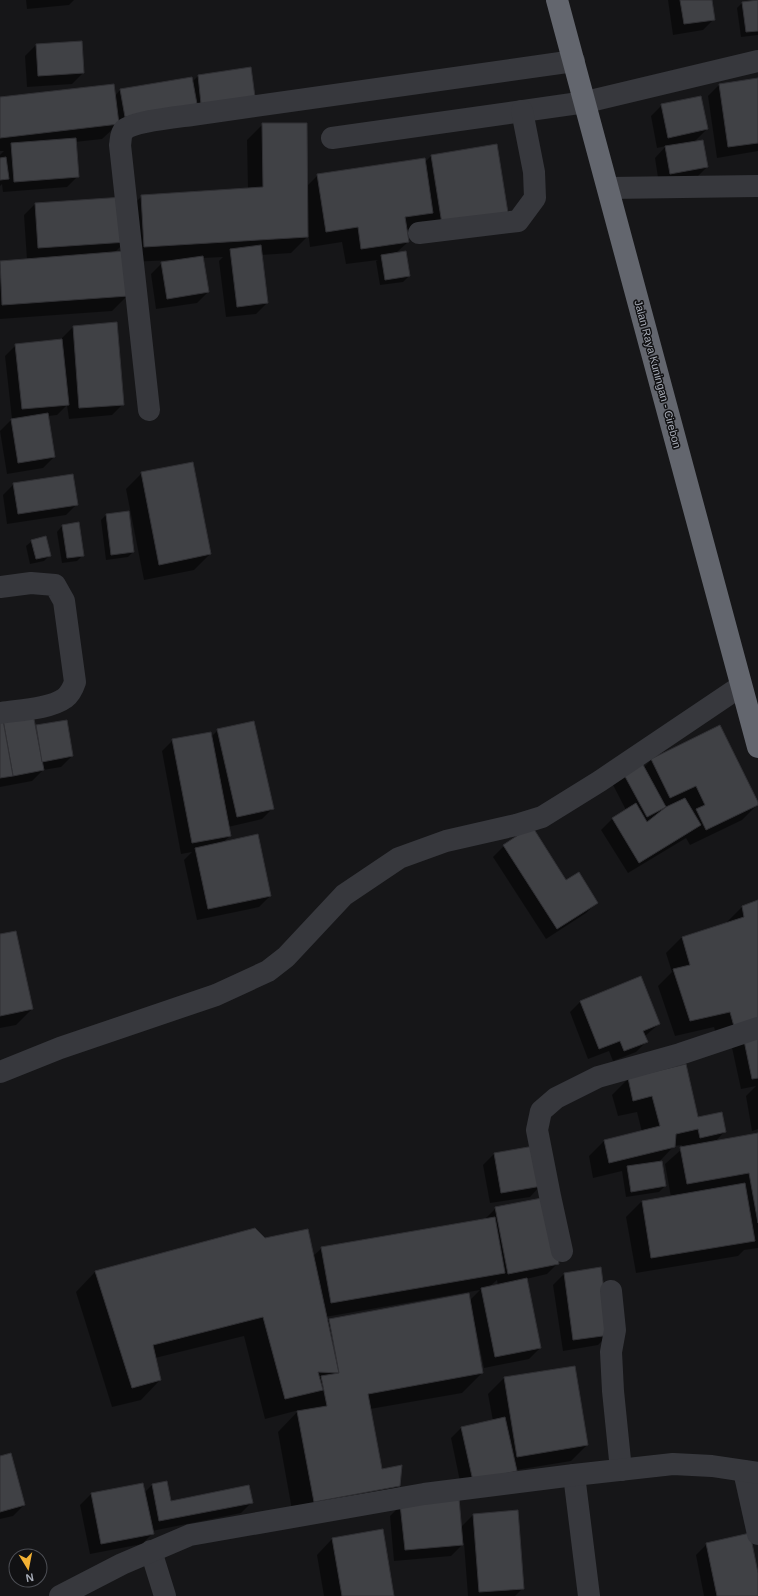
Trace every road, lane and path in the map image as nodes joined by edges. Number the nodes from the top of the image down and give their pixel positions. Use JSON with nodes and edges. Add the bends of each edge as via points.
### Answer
{"nodes":[{"id":1,"x":557,"y":0,"type":"edge"},
{"id":2,"x":574,"y":61,"type":"junction"},
{"id":3,"x":758,"y":61,"type":"edge"},
{"id":4,"x":586,"y":102,"type":"junction"},
{"id":5,"x":522,"y":111,"type":"junction"},
{"id":6,"x":332,"y":138,"type":"dead end"},
{"id":7,"x":758,"y":186,"type":"edge"},
{"id":8,"x":609,"y":188,"type":"junction"},
{"id":9,"x":419,"y":233,"type":"dead end"},
{"id":10,"x":149,"y":410,"type":"dead end"},
{"id":11,"x":0,"y":587,"type":"edge"},
{"id":12,"x":741,"y":686,"type":"junction"},
{"id":13,"x":0,"y":713,"type":"edge"},
{"id":14,"x":755,"y":721,"type":"edge"},
{"id":15,"x":758,"y":748,"type":"edge"},
{"id":16,"x":758,"y":1028,"type":"edge"},
{"id":17,"x":0,"y":1072,"type":"edge"},
{"id":18,"x":562,"y":1252,"type":"dead end"},
{"id":19,"x":611,"y":1291,"type":"dead end"},
{"id":20,"x":621,"y":1470,"type":"junction"},
{"id":21,"x":751,"y":1472,"type":"edge"},
{"id":22,"x":574,"y":1475,"type":"junction"},
{"id":23,"x":758,"y":1534,"type":"edge"},
{"id":24,"x":151,"y":1551,"type":"junction"},
{"id":25,"x":60,"y":1596,"type":"edge"},
{"id":26,"x":165,"y":1596,"type":"edge"},
{"id":27,"x":589,"y":1596,"type":"edge"}],
"edges":[{"from":1,"to":2,"type":"highway","name":"Jalan Raya Kuningan - Cirebon"},
{"from":2,"to":4,"type":"highway","name":"Jalan Raya Kuningan - Cirebon"},
{"from":2,"to":10,"type":"street","via":[[185,116],[134,125],[124,130],[120,145]]},
{"from":3,"to":4,"type":"street"},
{"from":4,"to":5,"type":"street"},
{"from":4,"to":8,"type":"highway","name":"Jalan Raya Kuningan - Cirebon"},
{"from":5,"to":6,"type":"street"},
{"from":5,"to":9,"type":"street","via":[[534,172],[536,198],[518,221]]},
{"from":7,"to":8,"type":"street"},
{"from":8,"to":12,"type":"highway","name":"Jalan Raya Kuningan - Cirebon"},
{"from":11,"to":13,"type":"street","via":[[31,583],[55,585],[64,600],[75,682],[66,697],[52,704]]},
{"from":12,"to":14,"type":"highway","name":"Jalan Raya Kuningan - Cirebon"},
{"from":12,"to":17,"type":"street","via":[[542,817],[446,841],[399,858],[344,895],[286,957],[268,971],[216,995],[60,1048]]},
{"from":14,"to":15,"type":"highway","name":"Jalan Raya Kuningan - Cirebon"},
{"from":16,"to":18,"type":"street","via":[[598,1078],[556,1098],[541,1111],[537,1130]]},
{"from":19,"to":20,"type":"street","via":[[615,1330],[611,1352],[613,1392]]},
{"from":20,"to":21,"type":"street","via":[[673,1464]]},
{"from":20,"to":22,"type":"street"},
{"from":21,"to":23,"type":"street"},
{"from":22,"to":24,"type":"street","via":[[424,1494],[190,1535]]},
{"from":22,"to":27,"type":"street"},
{"from":24,"to":25,"type":"street"},
{"from":24,"to":26,"type":"street"}]}
